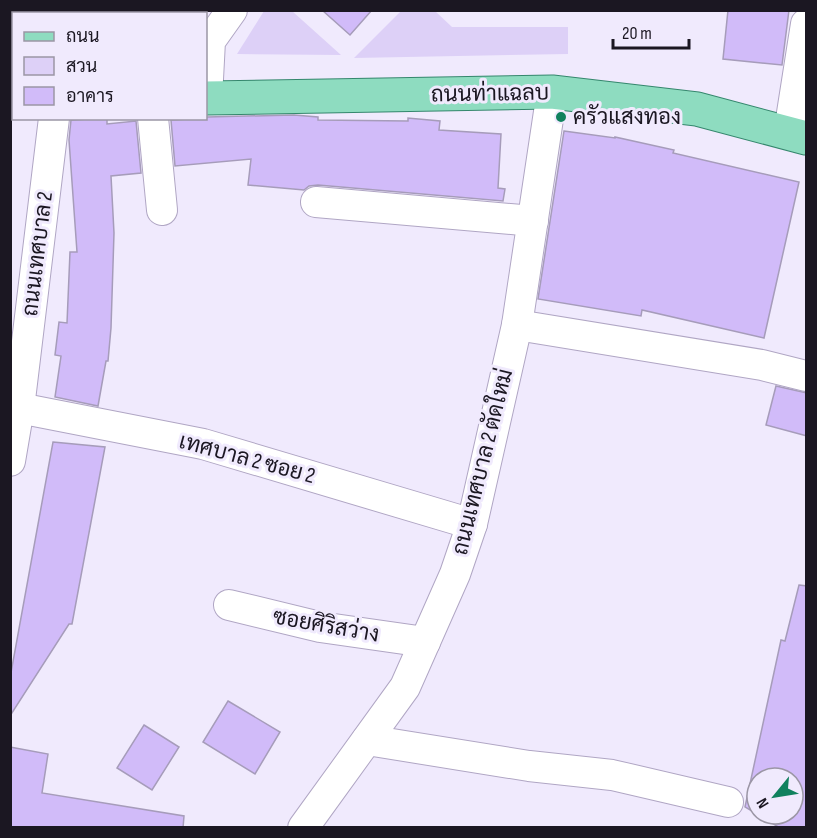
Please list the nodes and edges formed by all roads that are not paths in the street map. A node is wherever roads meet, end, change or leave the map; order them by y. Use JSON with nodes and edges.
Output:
{"nodes":[{"id":1,"x":232,"y":10,"type":"edge"},
{"id":2,"x":807,"y":24,"type":"edge"},
{"id":3,"x":207,"y":84,"type":"edge"},
{"id":4,"x":552,"y":92,"type":"junction"},
{"id":5,"x":207,"y":98,"type":"edge"},
{"id":6,"x":54,"y":120,"type":"edge"},
{"id":7,"x":153,"y":120,"type":"edge"},
{"id":8,"x":798,"y":135,"type":"edge"},
{"id":9,"x":316,"y":202,"type":"dead end"},
{"id":10,"x":162,"y":210,"type":"dead end"},
{"id":11,"x":533,"y":221,"type":"junction"},
{"id":12,"x":517,"y":325,"type":"junction"},
{"id":13,"x":807,"y":376,"type":"edge"},
{"id":14,"x":14,"y":434,"type":"edge"},
{"id":15,"x":472,"y":524,"type":"junction"},
{"id":16,"x":229,"y":605,"type":"dead end"},
{"id":17,"x":425,"y":642,"type":"junction"},
{"id":18,"x":367,"y":740,"type":"junction"},
{"id":19,"x":728,"y":802,"type":"dead end"},
{"id":20,"x":303,"y":828,"type":"edge"}],
"edges":[{"from":1,"to":3,"type":"street"},
{"from":2,"to":8,"type":"street"},
{"from":4,"to":5,"type":"main road","name":"ถนนท่าแฉลบ"},
{"from":4,"to":8,"type":"main road","name":"ถนนท่าแฉลบ"},
{"from":4,"to":11,"type":"street","name":"ถนนเทศบาล 2 ตัดใหม่"},
{"from":6,"to":14,"type":"street","name":"ถนนเทศบาล 2"},
{"from":7,"to":10,"type":"street"},
{"from":9,"to":11,"type":"street"},
{"from":11,"to":12,"type":"street","name":"ถนนเทศบาล 2 ตัดใหม่"},
{"from":12,"to":13,"type":"street"},
{"from":12,"to":15,"type":"street","name":"ถนนเทศบาล 2 ตัดใหม่"},
{"from":14,"to":15,"type":"street","name":"เทศบาล 2 ซอย 2"},
{"from":15,"to":17,"type":"street","name":"ถนนเทศบาล 2 ตัดใหม่"},
{"from":16,"to":17,"type":"street","name":"ซอยศิริสว่าง"},
{"from":17,"to":18,"type":"street","name":"ถนนเทศบาล 2 ตัดใหม่"},
{"from":18,"to":19,"type":"street"},
{"from":18,"to":20,"type":"street","name":"ถนนเทศบาล 2 ตัดใหม่"}]}
